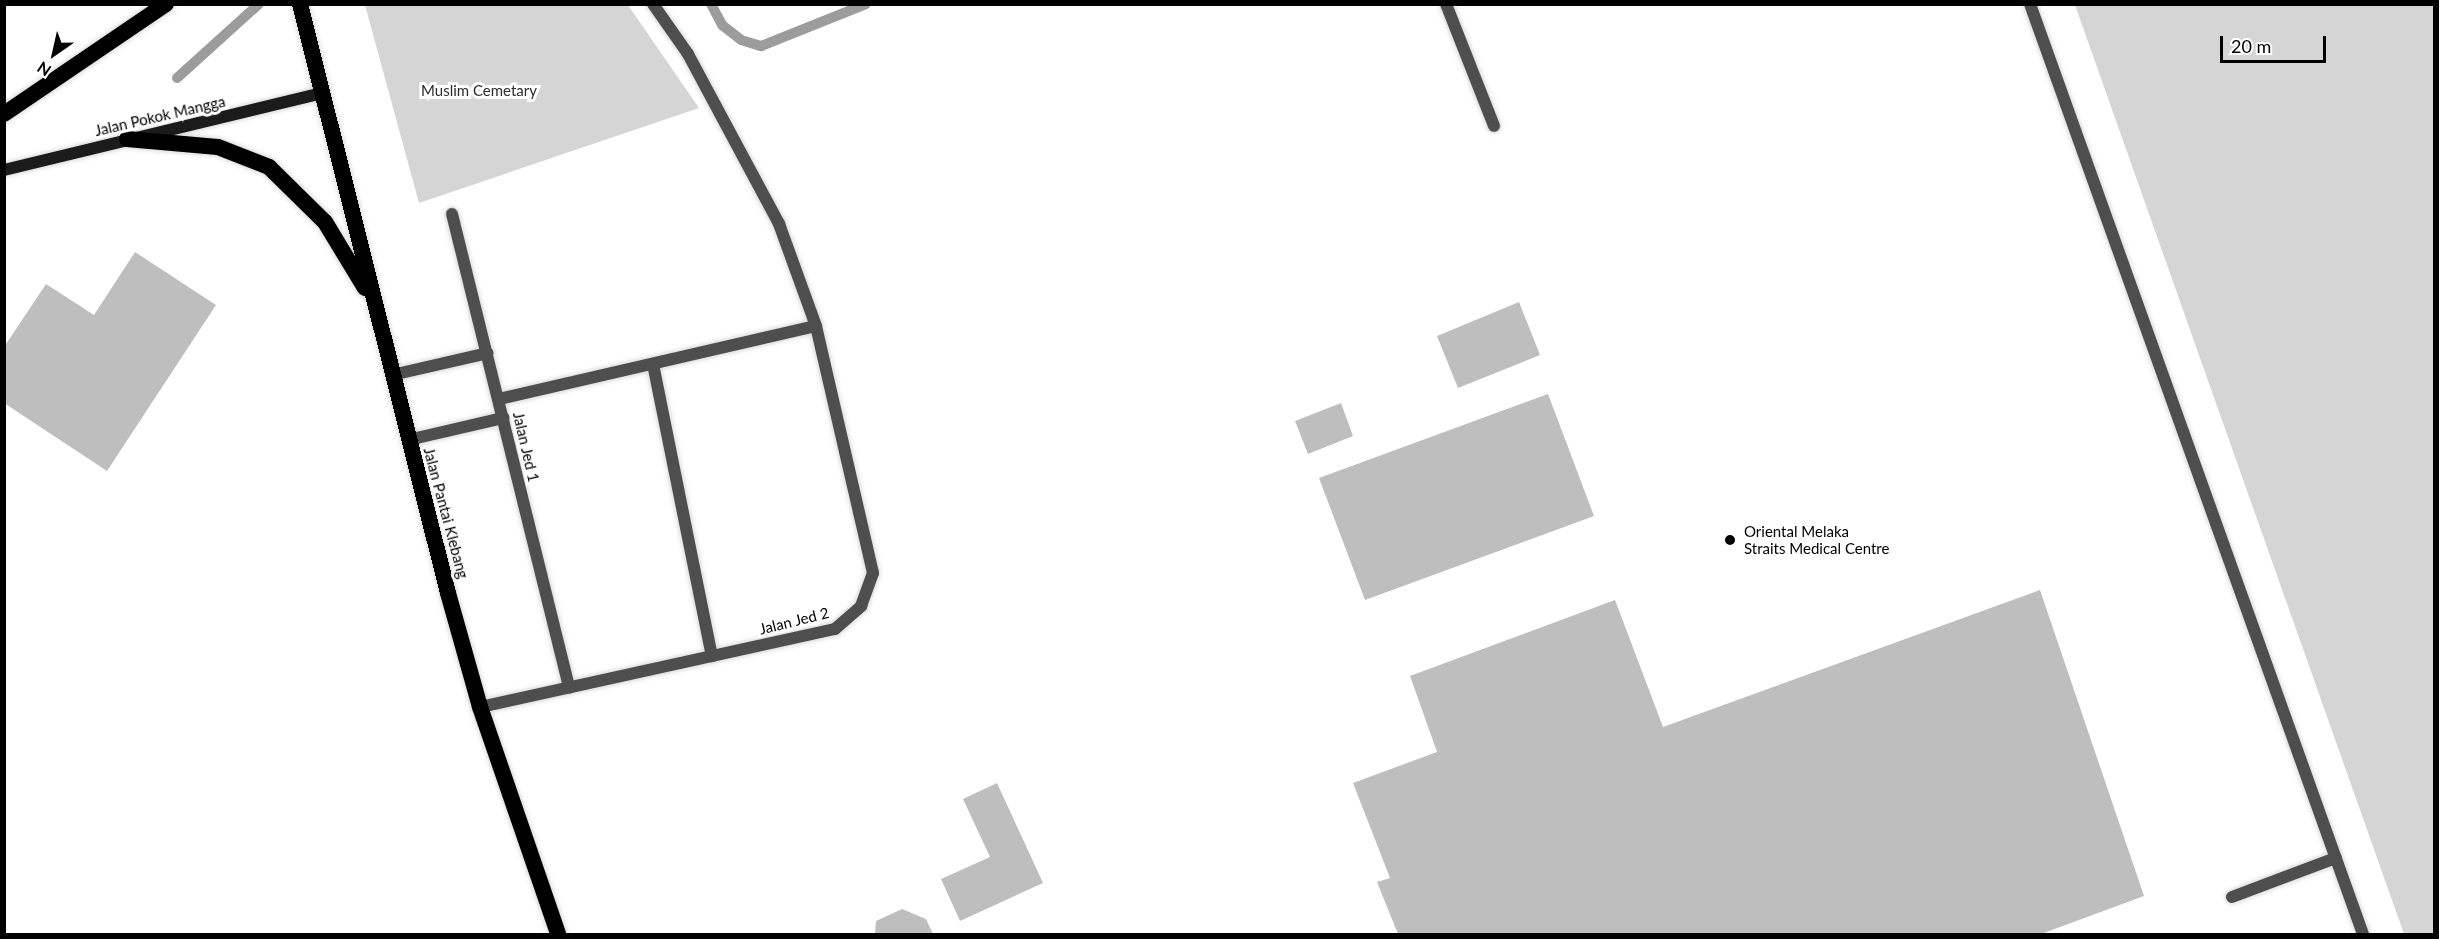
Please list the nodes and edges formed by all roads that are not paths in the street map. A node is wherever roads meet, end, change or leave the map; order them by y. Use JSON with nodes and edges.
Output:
{"nodes":[{"id":1,"x":166,"y":4,"type":"edge"},
{"id":2,"x":300,"y":4,"type":"edge"},
{"id":3,"x":652,"y":4,"type":"edge"},
{"id":4,"x":1446,"y":4,"type":"edge"},
{"id":5,"x":2030,"y":4,"type":"edge"},
{"id":6,"x":323,"y":93,"type":"junction"},
{"id":7,"x":4,"y":114,"type":"edge"},
{"id":8,"x":1494,"y":126,"type":"dead end"},
{"id":9,"x":127,"y":139,"type":"junction"},
{"id":10,"x":4,"y":170,"type":"edge"},
{"id":11,"x":452,"y":214,"type":"dead end"},
{"id":12,"x":379,"y":316,"type":"junction"},
{"id":13,"x":816,"y":326,"type":"junction"},
{"id":14,"x":488,"y":353,"type":"junction"},
{"id":15,"x":653,"y":364,"type":"junction"},
{"id":16,"x":392,"y":375,"type":"junction"},
{"id":17,"x":499,"y":399,"type":"junction"},
{"id":18,"x":503,"y":418,"type":"junction"},
{"id":19,"x":408,"y":440,"type":"junction"},
{"id":20,"x":711,"y":656,"type":"junction"},
{"id":21,"x":568,"y":688,"type":"junction"},
{"id":22,"x":480,"y":706,"type":"junction"},
{"id":23,"x":2336,"y":858,"type":"junction"},
{"id":24,"x":2232,"y":897,"type":"dead end"},
{"id":25,"x":558,"y":934,"type":"edge"},
{"id":26,"x":2363,"y":934,"type":"edge"}],
"edges":[{"from":1,"to":7,"type":"highway"},
{"from":2,"to":6,"type":"highway","name":"Jalan Pantai Klebang"},
{"from":3,"to":13,"type":"street","name":"Jalan Jed 2"},
{"from":4,"to":8,"type":"street"},
{"from":5,"to":23,"type":"street"},
{"from":6,"to":9,"type":"main road","name":"Jalan Pokok Mangga"},
{"from":6,"to":12,"type":"highway","name":"Jalan Pantai Klebang"},
{"from":9,"to":10,"type":"main road","name":"Jalan Pokok Mangga"},
{"from":9,"to":12,"type":"highway"},
{"from":11,"to":14,"type":"street","name":"Jalan Jed 1"},
{"from":12,"to":16,"type":"highway","name":"Jalan Pantai Klebang"},
{"from":13,"to":15,"type":"street"},
{"from":13,"to":20,"type":"street","name":"Jalan Jed 2"},
{"from":14,"to":16,"type":"street"},
{"from":14,"to":17,"type":"street","name":"Jalan Jed 1"},
{"from":15,"to":17,"type":"street"},
{"from":15,"to":20,"type":"street"},
{"from":16,"to":19,"type":"highway","name":"Jalan Pantai Klebang"},
{"from":17,"to":18,"type":"street","name":"Jalan Jed 1"},
{"from":18,"to":19,"type":"street"},
{"from":18,"to":21,"type":"street","name":"Jalan Jed 1"},
{"from":19,"to":22,"type":"highway","name":"Jalan Pantai Klebang"},
{"from":20,"to":21,"type":"street","name":"Jalan Jed 2"},
{"from":21,"to":22,"type":"street","name":"Jalan Jed 2"},
{"from":22,"to":25,"type":"highway","name":"Jalan Pantai Klebang"},
{"from":23,"to":24,"type":"street"},
{"from":23,"to":26,"type":"street"}]}
